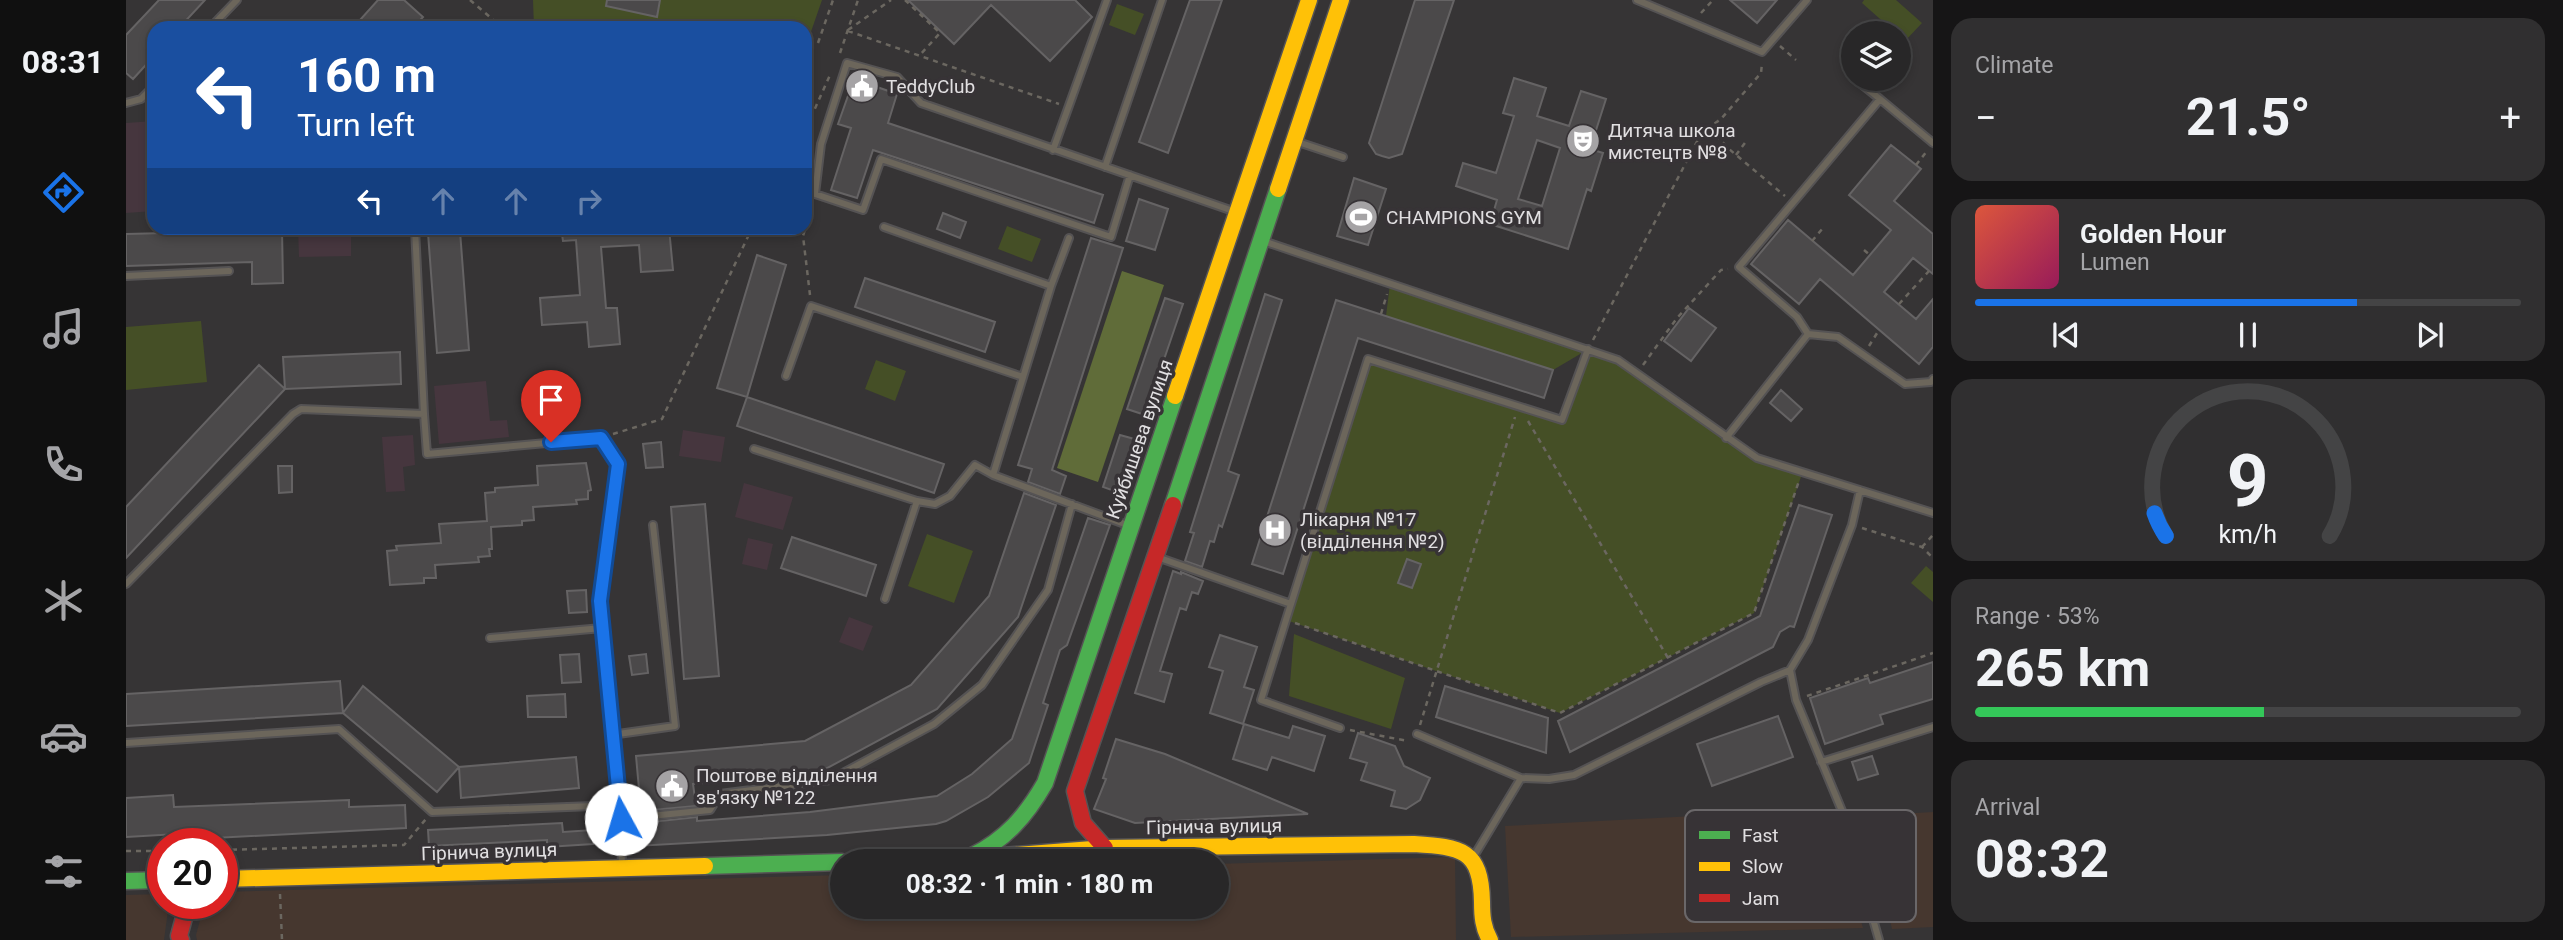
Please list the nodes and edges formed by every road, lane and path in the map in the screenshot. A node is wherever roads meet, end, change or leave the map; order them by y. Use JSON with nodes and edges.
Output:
{"nodes":[{"id":1,"x":237,"y":0,"type":"edge"},
{"id":2,"x":470,"y":0,"type":"edge"},
{"id":3,"x":833,"y":0,"type":"edge"},
{"id":4,"x":891,"y":0,"type":"edge"},
{"id":5,"x":905,"y":0,"type":"edge"},
{"id":6,"x":1107,"y":0,"type":"edge"},
{"id":7,"x":1162,"y":0,"type":"edge"},
{"id":8,"x":1309,"y":0,"type":"edge"},
{"id":9,"x":1341,"y":0,"type":"edge"},
{"id":10,"x":1637,"y":0,"type":"edge"},
{"id":11,"x":1713,"y":0,"type":"edge"},
{"id":12,"x":1807,"y":0,"type":"edge"},
{"id":13,"x":217,"y":21,"type":"edge"},
{"id":14,"x":495,"y":21,"type":"edge"},
{"id":15,"x":1693,"y":23,"type":"junction"},
{"id":16,"x":818,"y":43,"type":"dead end"},
{"id":17,"x":1782,"y":48,"type":"dead end"},
{"id":18,"x":1762,"y":52,"type":"junction"},
{"id":19,"x":919,"y":56,"type":"junction"},
{"id":20,"x":1796,"y":60,"type":"dead end"},
{"id":21,"x":1870,"y":91,"type":"edge"},
{"id":22,"x":147,"y":93,"type":"edge"},
{"id":23,"x":1880,"y":99,"type":"junction"},
{"id":24,"x":126,"y":103,"type":"edge"},
{"id":25,"x":1068,"y":108,"type":"junction"},
{"id":26,"x":1708,"y":128,"type":"junction"},
{"id":27,"x":1748,"y":140,"type":"dead end"},
{"id":28,"x":1295,"y":141,"type":"junction"},
{"id":29,"x":1933,"y":143,"type":"edge"},
{"id":30,"x":1053,"y":150,"type":"junction"},
{"id":31,"x":1736,"y":155,"type":"junction"},
{"id":32,"x":1343,"y":157,"type":"dead end"},
{"id":33,"x":1916,"y":165,"type":"dead end"},
{"id":34,"x":1105,"y":167,"type":"junction"},
{"id":35,"x":1130,"y":176,"type":"junction"},
{"id":36,"x":1793,"y":203,"type":"junction"},
{"id":37,"x":1238,"y":212,"type":"junction"},
{"id":38,"x":884,"y":227,"type":"dead end"},
{"id":39,"x":1823,"y":228,"type":"dead end"},
{"id":40,"x":415,"y":235,"type":"edge"},
{"id":41,"x":749,"y":235,"type":"edge"},
{"id":42,"x":803,"y":235,"type":"edge"},
{"id":43,"x":1069,"y":238,"type":"dead end"},
{"id":44,"x":1261,"y":241,"type":"junction"},
{"id":45,"x":1812,"y":241,"type":"dead end"},
{"id":46,"x":1864,"y":250,"type":"dead end"},
{"id":47,"x":1870,"y":255,"type":"dead end"},
{"id":48,"x":1739,"y":267,"type":"junction"},
{"id":49,"x":229,"y":271,"type":"dead end"},
{"id":50,"x":1929,"y":271,"type":"dead end"},
{"id":51,"x":126,"y":276,"type":"edge"},
{"id":52,"x":1390,"y":284,"type":"junction"},
{"id":53,"x":1051,"y":286,"type":"junction"},
{"id":54,"x":1899,"y":304,"type":"dead end"},
{"id":55,"x":811,"y":306,"type":"junction"},
{"id":56,"x":1381,"y":314,"type":"dead end"},
{"id":57,"x":1879,"y":330,"type":"dead end"},
{"id":58,"x":1808,"y":334,"type":"junction"},
{"id":59,"x":1588,"y":349,"type":"junction"},
{"id":60,"x":1864,"y":355,"type":"junction"},
{"id":61,"x":1637,"y":373,"type":"junction"},
{"id":62,"x":786,"y":376,"type":"dead end"},
{"id":63,"x":1023,"y":377,"type":"junction"},
{"id":64,"x":1933,"y":379,"type":"edge"},
{"id":65,"x":1519,"y":406,"type":"junction"},
{"id":66,"x":424,"y":414,"type":"junction"},
{"id":67,"x":601,"y":438,"type":"junction"},
{"id":68,"x":1726,"y":438,"type":"junction"},
{"id":69,"x":754,"y":449,"type":"dead end"},
{"id":70,"x":1803,"y":471,"type":"junction"},
{"id":71,"x":993,"y":475,"type":"junction"},
{"id":72,"x":1860,"y":490,"type":"junction"},
{"id":73,"x":916,"y":501,"type":"junction"},
{"id":74,"x":1072,"y":504,"type":"junction"},
{"id":75,"x":1933,"y":513,"type":"edge"},
{"id":76,"x":653,"y":525,"type":"dead end"},
{"id":77,"x":1852,"y":525,"type":"junction"},
{"id":78,"x":1131,"y":526,"type":"junction"},
{"id":79,"x":1933,"y":535,"type":"edge"},
{"id":80,"x":1922,"y":547,"type":"junction"},
{"id":81,"x":1155,"y":556,"type":"junction"},
{"id":82,"x":1933,"y":558,"type":"edge"},
{"id":83,"x":126,"y":584,"type":"edge"},
{"id":84,"x":885,"y":599,"type":"dead end"},
{"id":85,"x":1291,"y":604,"type":"junction"},
{"id":86,"x":1286,"y":620,"type":"junction"},
{"id":87,"x":602,"y":628,"type":"junction"},
{"id":88,"x":490,"y":638,"type":"dead end"},
{"id":89,"x":1933,"y":653,"type":"edge"},
{"id":90,"x":1668,"y":658,"type":"junction"},
{"id":91,"x":1790,"y":670,"type":"junction"},
{"id":92,"x":1436,"y":673,"type":"junction"},
{"id":93,"x":1796,"y":700,"type":"junction"},
{"id":94,"x":1933,"y":727,"type":"edge"},
{"id":95,"x":1340,"y":728,"type":"joint"},
{"id":96,"x":1417,"y":734,"type":"junction"},
{"id":97,"x":611,"y":735,"type":"junction"},
{"id":98,"x":126,"y":743,"type":"edge"},
{"id":99,"x":1821,"y":762,"type":"junction"},
{"id":100,"x":1521,"y":778,"type":"junction"},
{"id":101,"x":1045,"y":783,"type":"junction"},
{"id":102,"x":1075,"y":791,"type":"junction"},
{"id":103,"x":620,"y":805,"type":"junction"},
{"id":104,"x":1842,"y":810,"type":"edge"},
{"id":105,"x":432,"y":811,"type":"junction"},
{"id":106,"x":621,"y":819,"type":"junction"},
{"id":107,"x":1105,"y":848,"type":"junction"},
{"id":108,"x":986,"y":849,"type":"edge"},
{"id":109,"x":1092,"y":849,"type":"edge"},
{"id":110,"x":238,"y":850,"type":"edge"},
{"id":111,"x":126,"y":851,"type":"edge"},
{"id":112,"x":147,"y":851,"type":"edge"},
{"id":113,"x":1473,"y":858,"type":"junction"},
{"id":114,"x":830,"y":862,"type":"edge"},
{"id":115,"x":622,"y":868,"type":"junction"},
{"id":116,"x":238,"y":879,"type":"edge"},
{"id":117,"x":147,"y":880,"type":"edge"},
{"id":118,"x":126,"y":881,"type":"edge"},
{"id":119,"x":184,"y":919,"type":"edge"},
{"id":120,"x":1482,"y":920,"type":"junction"},
{"id":121,"x":1874,"y":922,"type":"edge"},
{"id":122,"x":181,"y":940,"type":"edge"},
{"id":123,"x":1473,"y":940,"type":"edge"},
{"id":124,"x":1489,"y":940,"type":"edge"},
{"id":125,"x":1879,"y":940,"type":"edge"}],
"edges":[{"from":1,"to":13,"type":"lane"},
{"from":2,"to":14,"type":"path"},
{"from":3,"to":16,"type":"path"},
{"from":4,"to":19,"type":"path"},
{"from":5,"to":19,"type":"path"},
{"from":6,"to":25,"type":"lane"},
{"from":7,"to":34,"type":"lane"},
{"from":8,"to":37,"type":"main road","name":"Куйбишева вулиця"},
{"from":9,"to":28,"type":"main road"},
{"from":10,"to":15,"type":"lane"},
{"from":11,"to":15,"type":"path"},
{"from":12,"to":18,"type":"lane"},
{"from":15,"to":18,"type":"lane"},
{"from":17,"to":20,"type":"path"},
{"from":18,"to":26,"type":"path"},
{"from":19,"to":25,"type":"path"},
{"from":21,"to":23,"type":"lane"},
{"from":22,"to":24,"type":"lane"},
{"from":23,"to":29,"type":"lane"},
{"from":23,"to":36,"type":"lane"},
{"from":25,"to":30,"type":"lane"},
{"from":26,"to":31,"type":"path"},
{"from":26,"to":59,"type":"path"},
{"from":27,"to":31,"type":"path"},
{"from":28,"to":32,"type":"lane"},
{"from":28,"to":44,"type":"main road"},
{"from":29,"to":33,"type":"path"},
{"from":30,"to":34,"type":"lane"},
{"from":30,"to":35,"type":"lane"},
{"from":31,"to":36,"type":"path"},
{"from":34,"to":35,"type":"lane"},
{"from":35,"to":37,"type":"lane"},
{"from":36,"to":48,"type":"lane"},
{"from":37,"to":78,"type":"main road","name":"Куйбишева вулиця"},
{"from":38,"to":53,"type":"lane"},
{"from":39,"to":45,"type":"path"},
{"from":40,"to":66,"type":"lane"},
{"from":41,"to":67,"type":"path"},
{"from":42,"to":55,"type":"path"},
{"from":43,"to":53,"type":"lane"},
{"from":44,"to":52,"type":"lane"},
{"from":44,"to":81,"type":"main road"},
{"from":46,"to":47,"type":"path"},
{"from":48,"to":58,"type":"lane"},
{"from":48,"to":61,"type":"path"},
{"from":49,"to":51,"type":"lane"},
{"from":50,"to":54,"type":"path"},
{"from":52,"to":56,"type":"path"},
{"from":52,"to":59,"type":"lane"},
{"from":53,"to":63,"type":"lane"},
{"from":55,"to":62,"type":"lane"},
{"from":55,"to":63,"type":"lane"},
{"from":57,"to":60,"type":"path"},
{"from":58,"to":60,"type":"lane"},
{"from":58,"to":68,"type":"lane"},
{"from":59,"to":61,"type":"lane"},
{"from":59,"to":65,"type":"lane"},
{"from":60,"to":64,"type":"lane"},
{"from":61,"to":68,"type":"lane"},
{"from":63,"to":71,"type":"lane"},
{"from":65,"to":85,"type":"lane"},
{"from":65,"to":90,"type":"path"},
{"from":65,"to":92,"type":"path"},
{"from":66,"to":67,"type":"lane"},
{"from":66,"to":83,"type":"lane"},
{"from":67,"to":87,"type":"lane"},
{"from":68,"to":70,"type":"lane"},
{"from":69,"to":73,"type":"lane"},
{"from":70,"to":72,"type":"lane"},
{"from":70,"to":90,"type":"path"},
{"from":71,"to":73,"type":"lane"},
{"from":71,"to":74,"type":"lane"},
{"from":72,"to":75,"type":"lane"},
{"from":72,"to":77,"type":"lane"},
{"from":73,"to":84,"type":"lane"},
{"from":74,"to":78,"type":"lane"},
{"from":74,"to":106,"type":"lane"},
{"from":76,"to":97,"type":"lane"},
{"from":77,"to":80,"type":"path"},
{"from":77,"to":91,"type":"lane"},
{"from":78,"to":101,"type":"main road","name":"Куйбишева вулиця"},
{"from":79,"to":80,"type":"path"},
{"from":80,"to":82,"type":"path"},
{"from":81,"to":85,"type":"lane"},
{"from":81,"to":102,"type":"main road"},
{"from":85,"to":86,"type":"lane"},
{"from":86,"to":92,"type":"path"},
{"from":86,"to":95,"type":"lane"},
{"from":87,"to":88,"type":"lane"},
{"from":87,"to":97,"type":"lane"},
{"from":89,"to":93,"type":"path"},
{"from":90,"to":92,"type":"path"},
{"from":91,"to":93,"type":"lane"},
{"from":91,"to":100,"type":"lane"},
{"from":92,"to":96,"type":"path"},
{"from":93,"to":99,"type":"lane"},
{"from":94,"to":99,"type":"lane"},
{"from":95,"to":96,"type":"path"},
{"from":96,"to":100,"type":"lane"},
{"from":97,"to":103,"type":"lane"},
{"from":98,"to":105,"type":"lane"},
{"from":99,"to":104,"type":"lane"},
{"from":100,"to":113,"type":"lane"},
{"from":101,"to":102,"type":"main road"},
{"from":101,"to":108,"type":"main road","name":"Куйбишева вулиця"},
{"from":102,"to":107,"type":"main road"},
{"from":103,"to":105,"type":"lane"},
{"from":103,"to":106,"type":"lane"},
{"from":105,"to":110,"type":"path"},
{"from":106,"to":115,"type":"lane"},
{"from":107,"to":109,"type":"main road","name":"Гірнича вулиця"},
{"from":107,"to":113,"type":"main road","name":"Гірнича вулиця"},
{"from":111,"to":112,"type":"path"},
{"from":113,"to":120,"type":"main road"},
{"from":114,"to":115,"type":"main road","name":"Гірнича вулиця"},
{"from":115,"to":116,"type":"main road","name":"Гірнича вулиця"},
{"from":117,"to":118,"type":"main road"},
{"from":119,"to":122,"type":"main road"},
{"from":120,"to":123,"type":"main road"},
{"from":120,"to":124,"type":"main road"},
{"from":121,"to":125,"type":"lane"}]}
